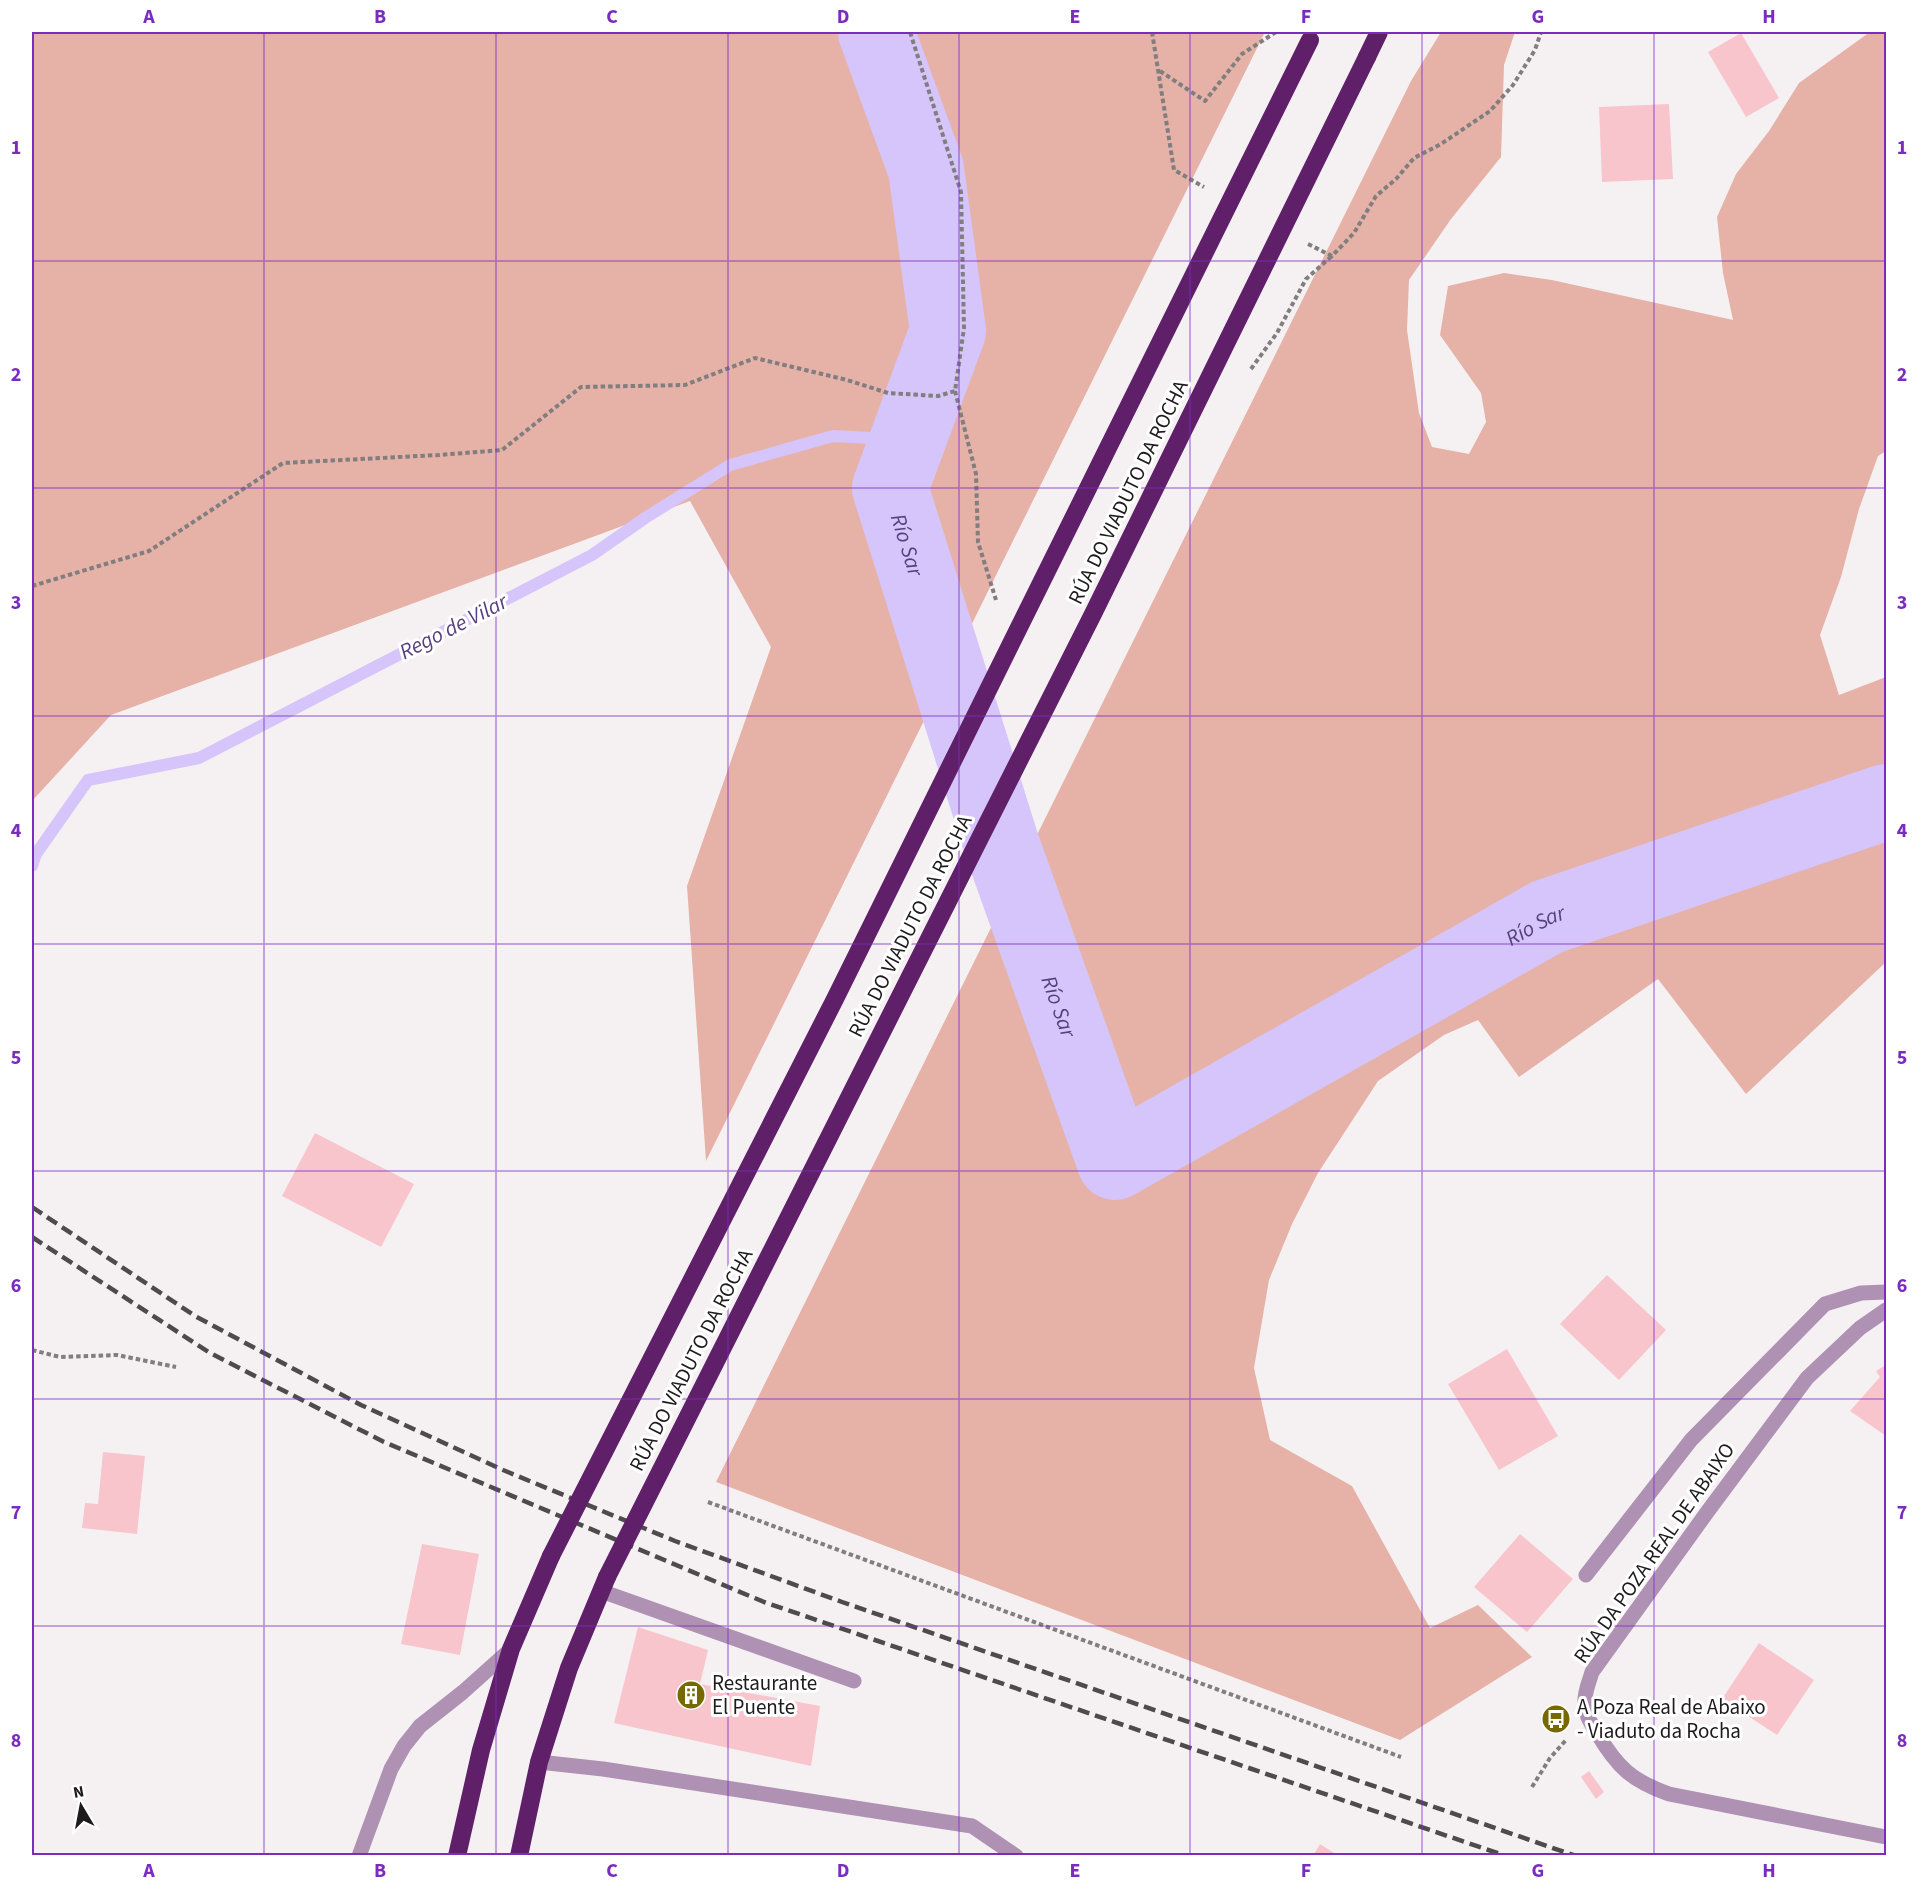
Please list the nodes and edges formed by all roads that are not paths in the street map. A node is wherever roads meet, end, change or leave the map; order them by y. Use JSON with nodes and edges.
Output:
{"nodes":[{"id":1,"x":1379,"y":32,"type":"edge"},
{"id":2,"x":1312,"y":36,"type":"edge"},
{"id":3,"x":1887,"y":1292,"type":"edge"},
{"id":4,"x":1887,"y":1310,"type":"edge"},
{"id":5,"x":1586,"y":1575,"type":"dead end"},
{"id":6,"x":604,"y":1584,"type":"junction"},
{"id":7,"x":511,"y":1648,"type":"junction"},
{"id":8,"x":854,"y":1681,"type":"dead end"},
{"id":9,"x":538,"y":1762,"type":"junction"},
{"id":10,"x":1887,"y":1837,"type":"edge"},
{"id":11,"x":359,"y":1856,"type":"edge"},
{"id":12,"x":457,"y":1856,"type":"edge"},
{"id":13,"x":519,"y":1856,"type":"edge"},
{"id":14,"x":1016,"y":1856,"type":"edge"}],
"edges":[{"from":1,"to":6,"type":"highway","name":"RÚA DO VIADUTO DA ROCHA","bridge":true},
{"from":2,"to":7,"type":"highway","name":"RÚA DO VIADUTO DA ROCHA","bridge":true},
{"from":3,"to":5,"type":"street"},
{"from":4,"to":10,"type":"street","name":"RÚA DA POZA REAL DE ABAIXO"},
{"from":6,"to":8,"type":"street"},
{"from":6,"to":9,"type":"highway","name":"RÚA DO VIADUTO DA ROCHA"},
{"from":7,"to":11,"type":"street"},
{"from":7,"to":12,"type":"highway","name":"RÚA DO VIADUTO DA ROCHA"},
{"from":9,"to":13,"type":"highway","name":"RÚA DO VIADUTO DA ROCHA"},
{"from":9,"to":14,"type":"street"}]}
